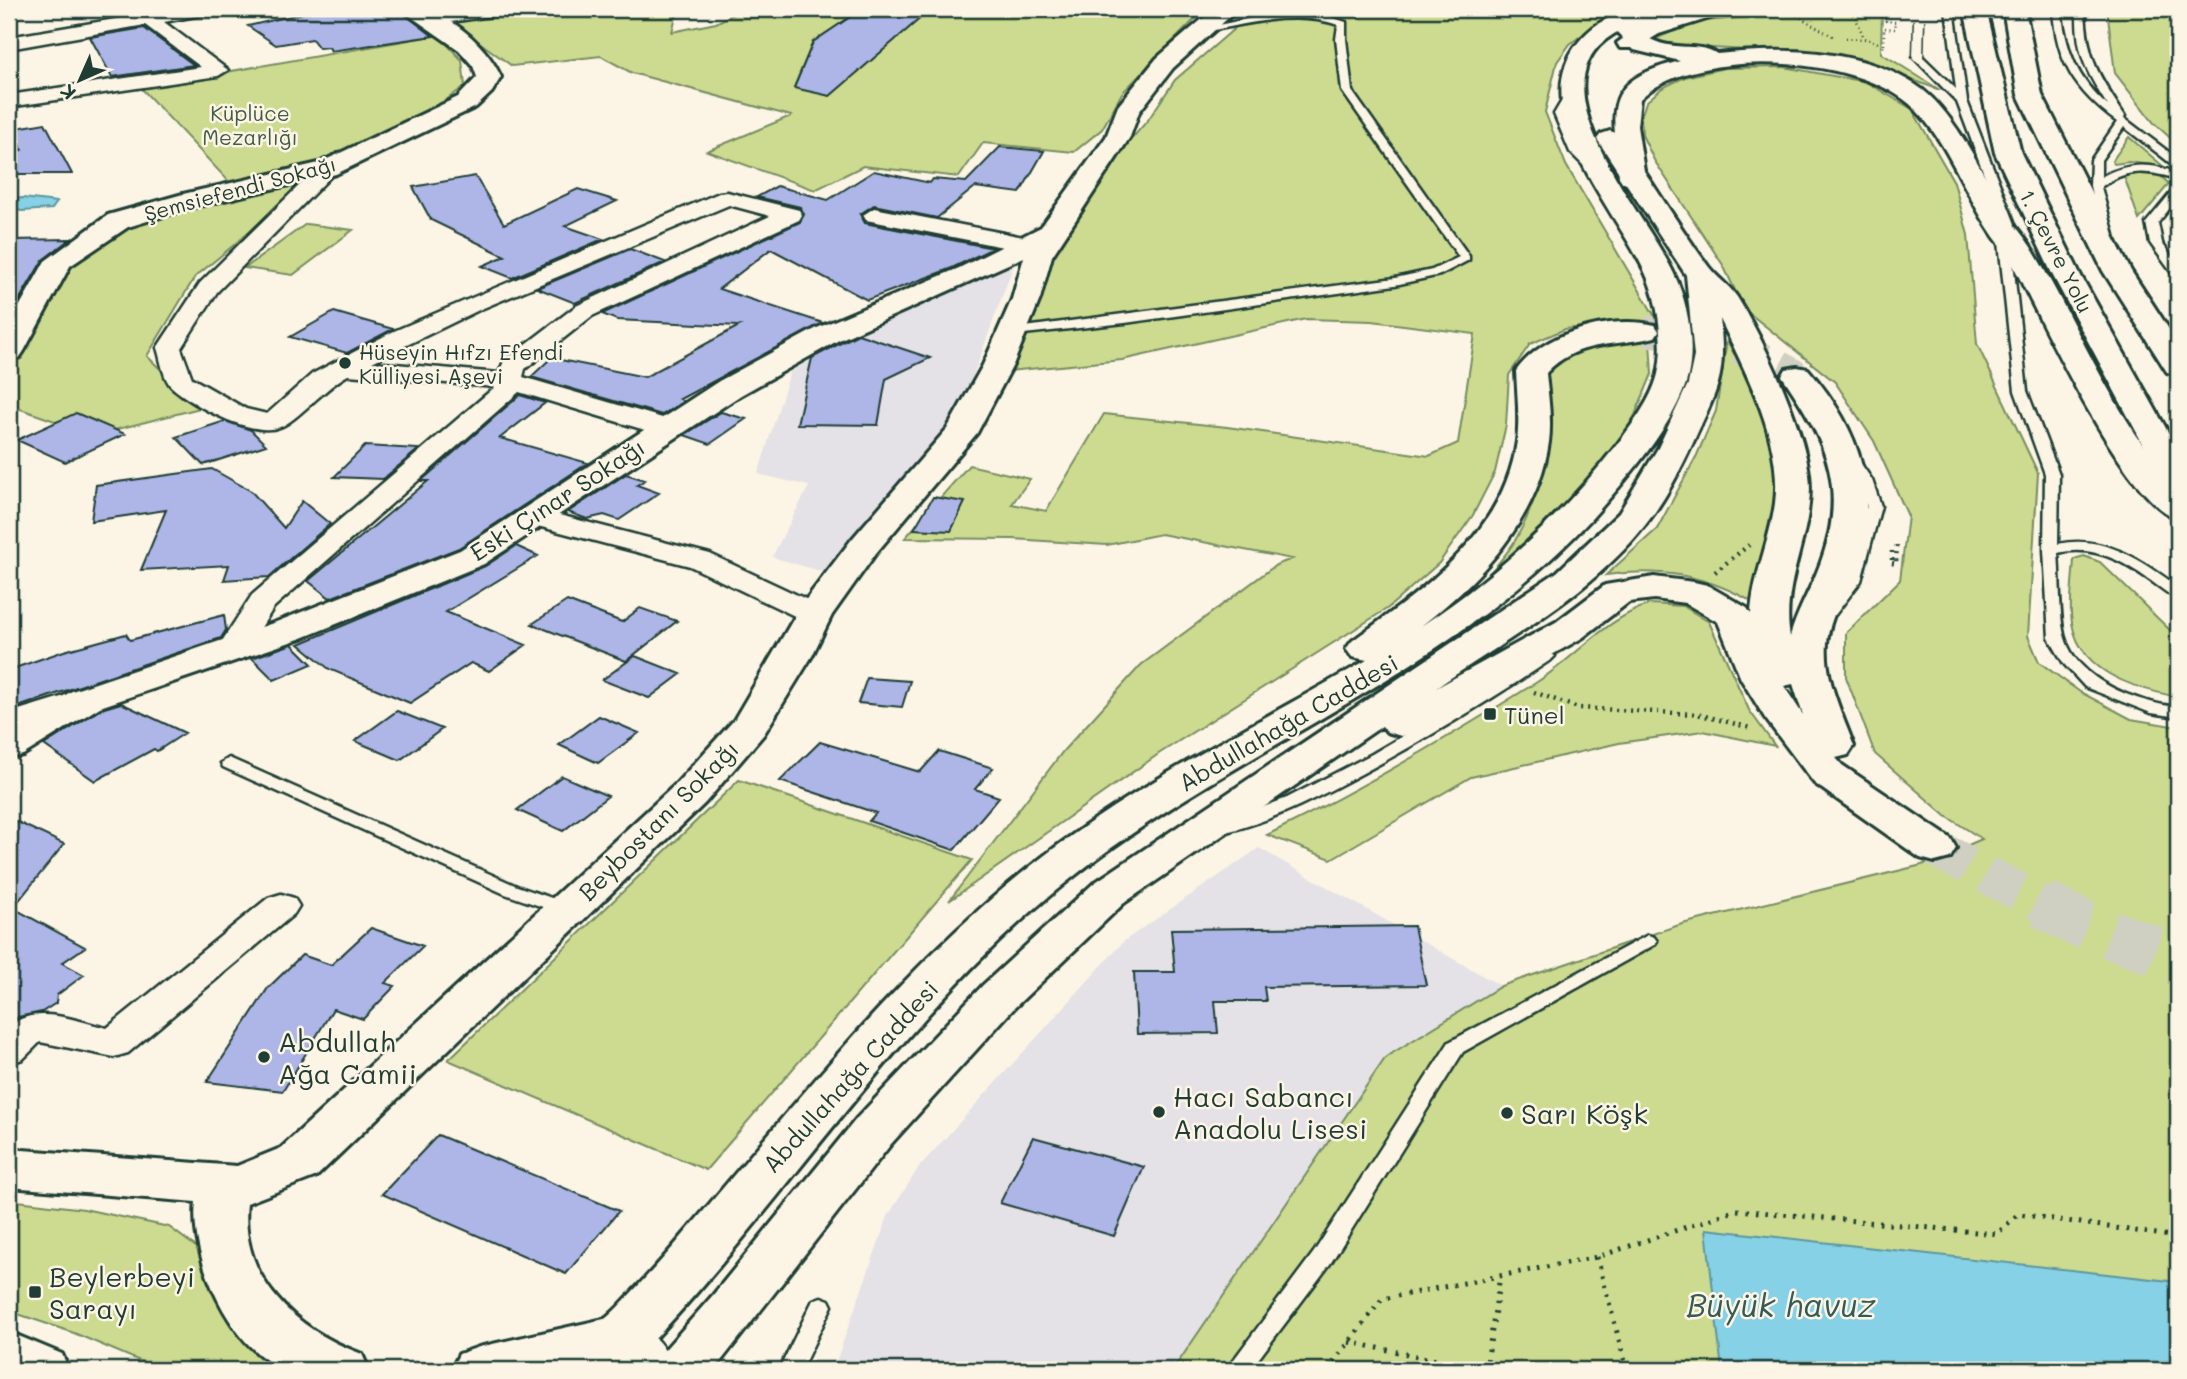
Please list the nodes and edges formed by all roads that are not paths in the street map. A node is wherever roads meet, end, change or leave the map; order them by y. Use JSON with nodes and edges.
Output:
{"nodes":[{"id":1,"x":206,"y":9,"type":"edge"},
{"id":2,"x":505,"y":9,"type":"edge"},
{"id":3,"x":1227,"y":9,"type":"edge"},
{"id":4,"x":1651,"y":9,"type":"edge"},
{"id":5,"x":1679,"y":9,"type":"edge"},
{"id":6,"x":1715,"y":9,"type":"edge"},
{"id":7,"x":1735,"y":9,"type":"edge"},
{"id":8,"x":1756,"y":9,"type":"edge"},
{"id":9,"x":1920,"y":9,"type":"edge"},
{"id":10,"x":2014,"y":9,"type":"edge"},
{"id":11,"x":2057,"y":9,"type":"edge"},
{"id":12,"x":2081,"y":9,"type":"edge"},
{"id":13,"x":1963,"y":11,"type":"edge"},
{"id":14,"x":142,"y":14,"type":"edge"},
{"id":15,"x":420,"y":15,"type":"edge"},
{"id":16,"x":1204,"y":29,"type":"junction"},
{"id":17,"x":1632,"y":40,"type":"junction"},
{"id":18,"x":9,"y":43,"type":"edge"},
{"id":19,"x":1758,"y":58,"type":"junction"},
{"id":20,"x":1608,"y":60,"type":"dead end"},
{"id":21,"x":9,"y":101,"type":"edge"},
{"id":22,"x":1962,"y":102,"type":"junction"},
{"id":23,"x":1597,"y":104,"type":"dead end"},
{"id":24,"x":2123,"y":121,"type":"junction"},
{"id":25,"x":2178,"y":164,"type":"edge"},
{"id":26,"x":1616,"y":167,"type":"junction"},
{"id":27,"x":327,"y":169,"type":"junction"},
{"id":28,"x":2178,"y":176,"type":"edge"},
{"id":29,"x":2095,"y":186,"type":"junction"},
{"id":30,"x":2178,"y":191,"type":"edge"},
{"id":31,"x":874,"y":215,"type":"dead end"},
{"id":32,"x":1040,"y":239,"type":"junction"},
{"id":33,"x":2012,"y":242,"type":"junction"},
{"id":34,"x":2173,"y":260,"type":"edge"},
{"id":35,"x":2118,"y":271,"type":"junction"},
{"id":36,"x":2178,"y":274,"type":"edge"},
{"id":37,"x":1700,"y":275,"type":"junction"},
{"id":38,"x":1644,"y":331,"type":"tunnel mouth"},
{"id":39,"x":1010,"y":333,"type":"junction"},
{"id":40,"x":9,"y":351,"type":"edge"},
{"id":41,"x":2178,"y":366,"type":"edge"},
{"id":42,"x":344,"y":367,"type":"junction"},
{"id":43,"x":1797,"y":376,"type":"tunnel mouth"},
{"id":44,"x":509,"y":381,"type":"junction"},
{"id":45,"x":667,"y":428,"type":"junction"},
{"id":46,"x":2178,"y":479,"type":"edge"},
{"id":47,"x":2178,"y":508,"type":"edge"},
{"id":48,"x":536,"y":517,"type":"junction"},
{"id":49,"x":2052,"y":550,"type":"junction"},
{"id":50,"x":2178,"y":594,"type":"edge"},
{"id":51,"x":814,"y":614,"type":"junction"},
{"id":52,"x":1569,"y":630,"type":"junction"},
{"id":53,"x":232,"y":649,"type":"junction"},
{"id":54,"x":86,"y":699,"type":"junction"},
{"id":55,"x":2178,"y":712,"type":"edge"},
{"id":56,"x":9,"y":723,"type":"edge"},
{"id":57,"x":1253,"y":741,"type":"junction"},
{"id":58,"x":1818,"y":743,"type":"junction"},
{"id":59,"x":9,"y":746,"type":"edge"},
{"id":60,"x":229,"y":763,"type":"dead end"},
{"id":61,"x":1214,"y":828,"type":"junction"},
{"id":62,"x":1935,"y":848,"type":"tunnel mouth"},
{"id":63,"x":281,"y":906,"type":"dead end"},
{"id":64,"x":568,"y":910,"type":"junction"},
{"id":65,"x":1648,"y":941,"type":"dead end"},
{"id":66,"x":9,"y":1049,"type":"edge"},
{"id":67,"x":9,"y":1168,"type":"edge"},
{"id":68,"x":223,"y":1185,"type":"junction"},
{"id":69,"x":821,"y":1306,"type":"dead end"},
{"id":70,"x":9,"y":1355,"type":"edge"},
{"id":71,"x":621,"y":1359,"type":"edge"},
{"id":72,"x":42,"y":1370,"type":"edge"},
{"id":73,"x":342,"y":1370,"type":"edge"},
{"id":74,"x":479,"y":1370,"type":"edge"},
{"id":75,"x":681,"y":1370,"type":"edge"},
{"id":76,"x":790,"y":1370,"type":"edge"},
{"id":77,"x":1237,"y":1370,"type":"edge"}],
"edges":[{"from":1,"to":14,"type":"street"},
{"from":2,"to":15,"type":"street"},
{"from":3,"to":16,"type":"main road","name":"Beybostanı Sokağı"},
{"from":4,"to":26,"type":"main road","name":"Abdullahağa Caddesi"},
{"from":5,"to":17,"type":"main road"},
{"from":6,"to":17,"type":"main road"},
{"from":7,"to":8,"type":"lane"},
{"from":9,"to":22,"type":"lane","bridge":true},
{"from":10,"to":35,"type":"main road","name":"1. Çevre Yolu"},
{"from":11,"to":24,"type":"lane"},
{"from":12,"to":24,"type":"lane"},
{"from":13,"to":22,"type":"lane"},
{"from":13,"to":46,"type":"main road","name":"1. Çevre Yolu"},
{"from":14,"to":18,"type":"street"},
{"from":14,"to":21,"type":"street"},
{"from":15,"to":27,"type":"main road","name":"Şemsiefendi Sokağı"},
{"from":16,"to":32,"type":"main road","name":"Beybostanı Sokağı"},
{"from":16,"to":39,"type":"lane"},
{"from":17,"to":19,"type":"main road"},
{"from":17,"to":20,"type":"main road"},
{"from":19,"to":26,"type":"main road"},
{"from":19,"to":33,"type":"main road"},
{"from":22,"to":33,"type":"lane"},
{"from":23,"to":26,"type":"main road","name":"Abdullahağa Caddesi"},
{"from":24,"to":25,"type":"lane"},
{"from":24,"to":29,"type":"lane"},
{"from":26,"to":37,"type":"main road","name":"Abdullahağa Caddesi"},
{"from":26,"to":57,"type":"main road","name":"Abdullahağa Caddesi"},
{"from":27,"to":40,"type":"main road","name":"Şemsiefendi Sokağı"},
{"from":27,"to":42,"type":"street"},
{"from":28,"to":29,"type":"lane"},
{"from":29,"to":35,"type":"lane"},
{"from":30,"to":34,"type":"lane"},
{"from":31,"to":32,"type":"street"},
{"from":32,"to":39,"type":"main road","name":"Beybostanı Sokağı"},
{"from":32,"to":45,"type":"main road","name":"Eski Çınar Sokağı"},
{"from":33,"to":47,"type":"main road"},
{"from":33,"to":49,"type":"lane"},
{"from":34,"to":36,"type":"lane"},
{"from":35,"to":41,"type":"main road","name":"1. Çevre Yolu"},
{"from":37,"to":58,"type":"main road"},
{"from":37,"to":61,"type":"main road","name":"Abdullahağa Caddesi"},
{"from":38,"to":57,"type":"main road"},
{"from":39,"to":51,"type":"main road","name":"Beybostanı Sokağı"},
{"from":42,"to":44,"type":"street"},
{"from":42,"to":44,"type":"street"},
{"from":43,"to":58,"type":"main road"},
{"from":44,"to":45,"type":"street"},
{"from":44,"to":53,"type":"street"},
{"from":45,"to":48,"type":"main road","name":"Eski Çınar Sokağı"},
{"from":48,"to":51,"type":"street"},
{"from":48,"to":53,"type":"main road","name":"Eski Çınar Sokağı"},
{"from":49,"to":50,"type":"lane"},
{"from":49,"to":55,"type":"lane"},
{"from":51,"to":64,"type":"main road","name":"Beybostanı Sokağı"},
{"from":52,"to":58,"type":"main road"},
{"from":52,"to":61,"type":"main road"},
{"from":52,"to":61,"type":"lane"},
{"from":53,"to":54,"type":"main road","name":"Eski Çınar Sokağı"},
{"from":54,"to":56,"type":"street"},
{"from":54,"to":59,"type":"main road","name":"Eski Çınar Sokağı"},
{"from":57,"to":71,"type":"main road","name":"Abdullahağa Caddesi"},
{"from":58,"to":62,"type":"main road"},
{"from":60,"to":64,"type":"lane"},
{"from":61,"to":75,"type":"main road","name":"Abdullahağa Caddesi"},
{"from":63,"to":66,"type":"street"},
{"from":64,"to":68,"type":"main road","name":"Beybostanı Sokağı"},
{"from":65,"to":77,"type":"lane"},
{"from":67,"to":68,"type":"main road","name":"Beybostanı Sokağı"},
{"from":68,"to":73,"type":"main road"},
{"from":69,"to":76,"type":"lane"},
{"from":70,"to":72,"type":"main road"},
{"from":71,"to":74,"type":"main road"}]}
